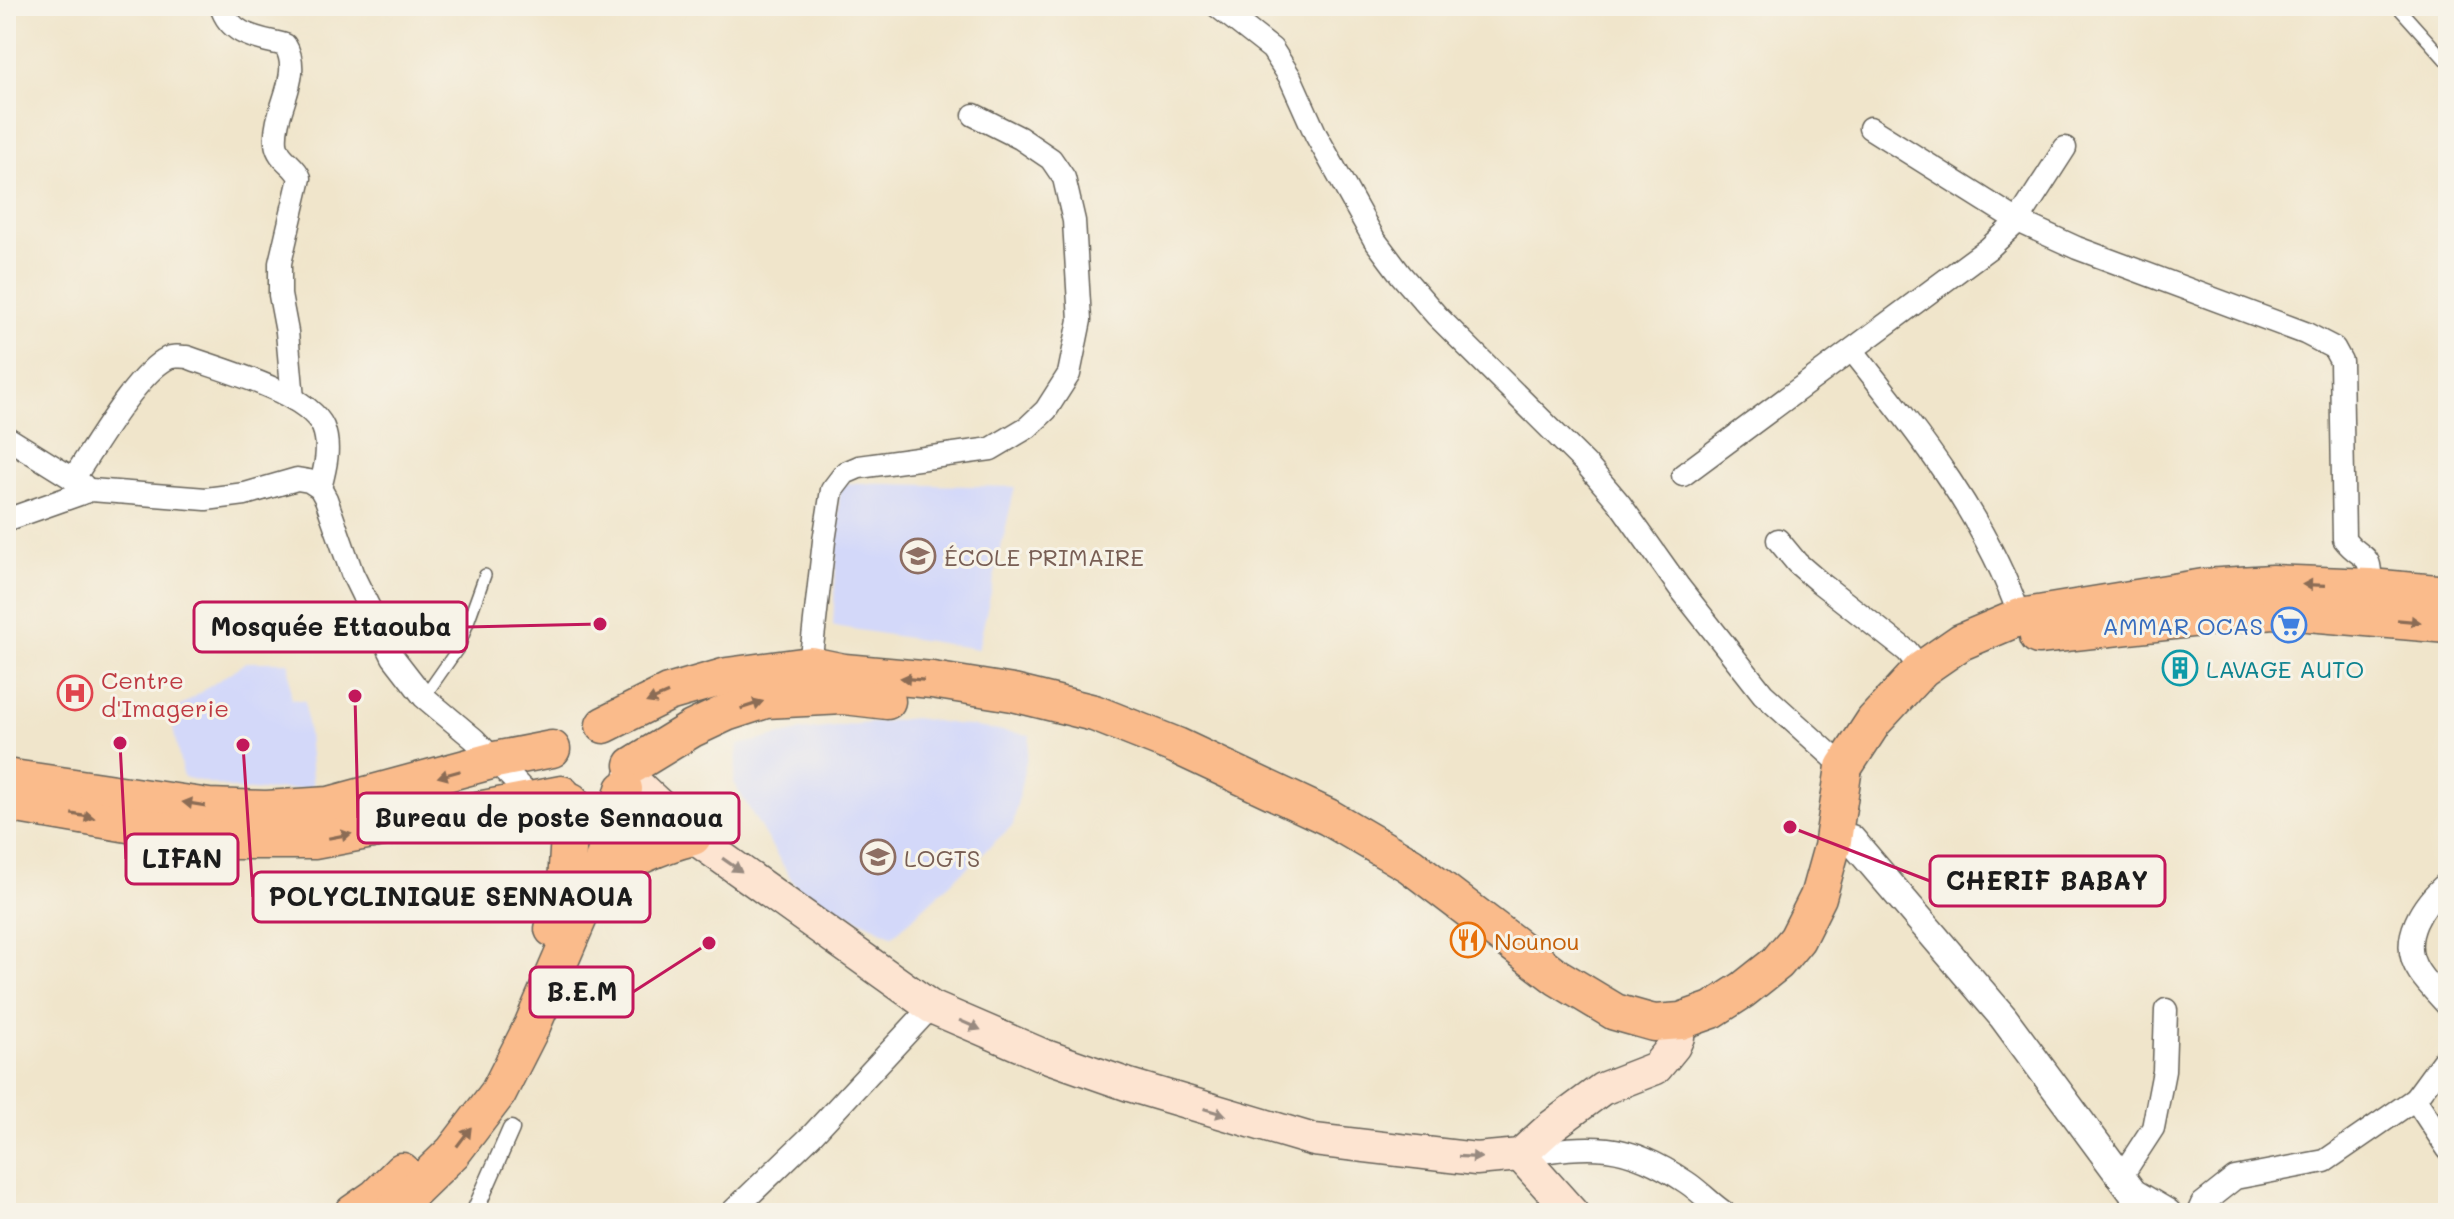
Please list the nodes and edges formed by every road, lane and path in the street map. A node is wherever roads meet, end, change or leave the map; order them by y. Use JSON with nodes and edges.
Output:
{"nodes":[{"id":1,"x":221,"y":6,"type":"edge"},
{"id":2,"x":1217,"y":6,"type":"edge"},
{"id":3,"x":2397,"y":6,"type":"edge"},
{"id":4,"x":2448,"y":63,"type":"edge"},
{"id":5,"x":974,"y":115,"type":"dead end"},
{"id":6,"x":1870,"y":128,"type":"dead end"},
{"id":7,"x":2065,"y":148,"type":"dead end"},
{"id":8,"x":2018,"y":221,"type":"junction"},
{"id":9,"x":1852,"y":350,"type":"junction"},
{"id":10,"x":293,"y":399,"type":"junction"},
{"id":11,"x":6,"y":437,"type":"edge"},
{"id":12,"x":1683,"y":475,"type":"dead end"},
{"id":13,"x":82,"y":484,"type":"junction"},
{"id":14,"x":320,"y":488,"type":"junction"},
{"id":15,"x":6,"y":520,"type":"edge"},
{"id":16,"x":1778,"y":540,"type":"dead end"},
{"id":17,"x":485,"y":575,"type":"dead end"},
{"id":18,"x":2370,"y":587,"type":"junction"},
{"id":19,"x":2448,"y":594,"type":"edge"},
{"id":20,"x":2020,"y":617,"type":"junction"},
{"id":21,"x":2448,"y":625,"type":"edge"},
{"id":22,"x":1922,"y":669,"type":"junction"},
{"id":23,"x":813,"y":682,"type":"junction"},
{"id":24,"x":424,"y":697,"type":"junction"},
{"id":25,"x":604,"y":725,"type":"junction"},
{"id":26,"x":552,"y":749,"type":"junction"},
{"id":27,"x":495,"y":760,"type":"junction"},
{"id":28,"x":1844,"y":767,"type":"junction"},
{"id":29,"x":6,"y":777,"type":"edge"},
{"id":30,"x":629,"y":777,"type":"junction"},
{"id":31,"x":555,"y":798,"type":"junction"},
{"id":32,"x":6,"y":803,"type":"edge"},
{"id":33,"x":693,"y":837,"type":"junction"},
{"id":34,"x":1851,"y":839,"type":"junction"},
{"id":35,"x":594,"y":882,"type":"junction"},
{"id":36,"x":2448,"y":882,"type":"edge"},
{"id":37,"x":2448,"y":1006,"type":"edge"},
{"id":38,"x":931,"y":1007,"type":"junction"},
{"id":39,"x":2166,"y":1010,"type":"dead end"},
{"id":40,"x":1678,"y":1037,"type":"junction"},
{"id":41,"x":2448,"y":1054,"type":"edge"},
{"id":42,"x":2415,"y":1099,"type":"junction"},
{"id":43,"x":511,"y":1129,"type":"dead end"},
{"id":44,"x":2448,"y":1149,"type":"edge"},
{"id":45,"x":1520,"y":1155,"type":"junction"},
{"id":46,"x":2128,"y":1194,"type":"edge"},
{"id":47,"x":353,"y":1213,"type":"edge"},
{"id":48,"x":390,"y":1213,"type":"edge"},
{"id":49,"x":474,"y":1213,"type":"edge"},
{"id":50,"x":731,"y":1213,"type":"edge"},
{"id":51,"x":1572,"y":1213,"type":"edge"},
{"id":52,"x":1725,"y":1213,"type":"edge"},
{"id":53,"x":2167,"y":1213,"type":"edge"},
{"id":54,"x":2198,"y":1213,"type":"edge"}],
"edges":[{"from":1,"to":10,"type":"street"},
{"from":2,"to":28,"type":"street"},
{"from":3,"to":4,"type":"lane"},
{"from":5,"to":23,"type":"street"},
{"from":6,"to":8,"type":"street"},
{"from":7,"to":8,"type":"street"},
{"from":8,"to":9,"type":"street"},
{"from":8,"to":18,"type":"street"},
{"from":9,"to":12,"type":"street"},
{"from":9,"to":20,"type":"street"},
{"from":10,"to":13,"type":"street"},
{"from":10,"to":14,"type":"street"},
{"from":11,"to":13,"type":"street"},
{"from":13,"to":14,"type":"street"},
{"from":13,"to":15,"type":"street"},
{"from":14,"to":24,"type":"street"},
{"from":16,"to":22,"type":"street"},
{"from":17,"to":24,"type":"lane"},
{"from":18,"to":19,"type":"main road"},
{"from":18,"to":20,"type":"main road","one_way":true},
{"from":20,"to":22,"type":"main road"},
{"from":34,"to":21,"type":"main road","one_way":true},
{"from":22,"to":28,"type":"main road"},
{"from":23,"to":25,"type":"main road","one_way":true},
{"from":28,"to":23,"type":"main road","one_way":true},
{"from":30,"to":23,"type":"main road","one_way":true},
{"from":23,"to":40,"type":"main road"},
{"from":24,"to":27,"type":"street"},
{"from":25,"to":26,"type":"main road"},
{"from":25,"to":30,"type":"main road"},
{"from":26,"to":27,"type":"main road"},
{"from":26,"to":31,"type":"main road"},
{"from":27,"to":29,"type":"main road","one_way":true},
{"from":27,"to":31,"type":"street"},
{"from":30,"to":31,"type":"main road"},
{"from":30,"to":33,"type":"main road"},
{"from":30,"to":35,"type":"main road"},
{"from":32,"to":31,"type":"main road","one_way":true},
{"from":31,"to":47,"type":"main road"},
{"from":33,"to":35,"type":"main road"},
{"from":33,"to":38,"type":"main road","one_way":true},
{"from":34,"to":40,"type":"main road"},
{"from":34,"to":46,"type":"street"},
{"from":48,"to":35,"type":"main road","one_way":true},
{"from":36,"to":37,"type":"street"},
{"from":38,"to":45,"type":"main road","one_way":true},
{"from":38,"to":50,"type":"street"},
{"from":39,"to":46,"type":"street"},
{"from":40,"to":45,"type":"main road"},
{"from":41,"to":42,"type":"street"},
{"from":42,"to":44,"type":"street"},
{"from":42,"to":54,"type":"street"},
{"from":43,"to":49,"type":"street"},
{"from":45,"to":51,"type":"main road"},
{"from":45,"to":52,"type":"street"},
{"from":46,"to":53,"type":"street"}]}
